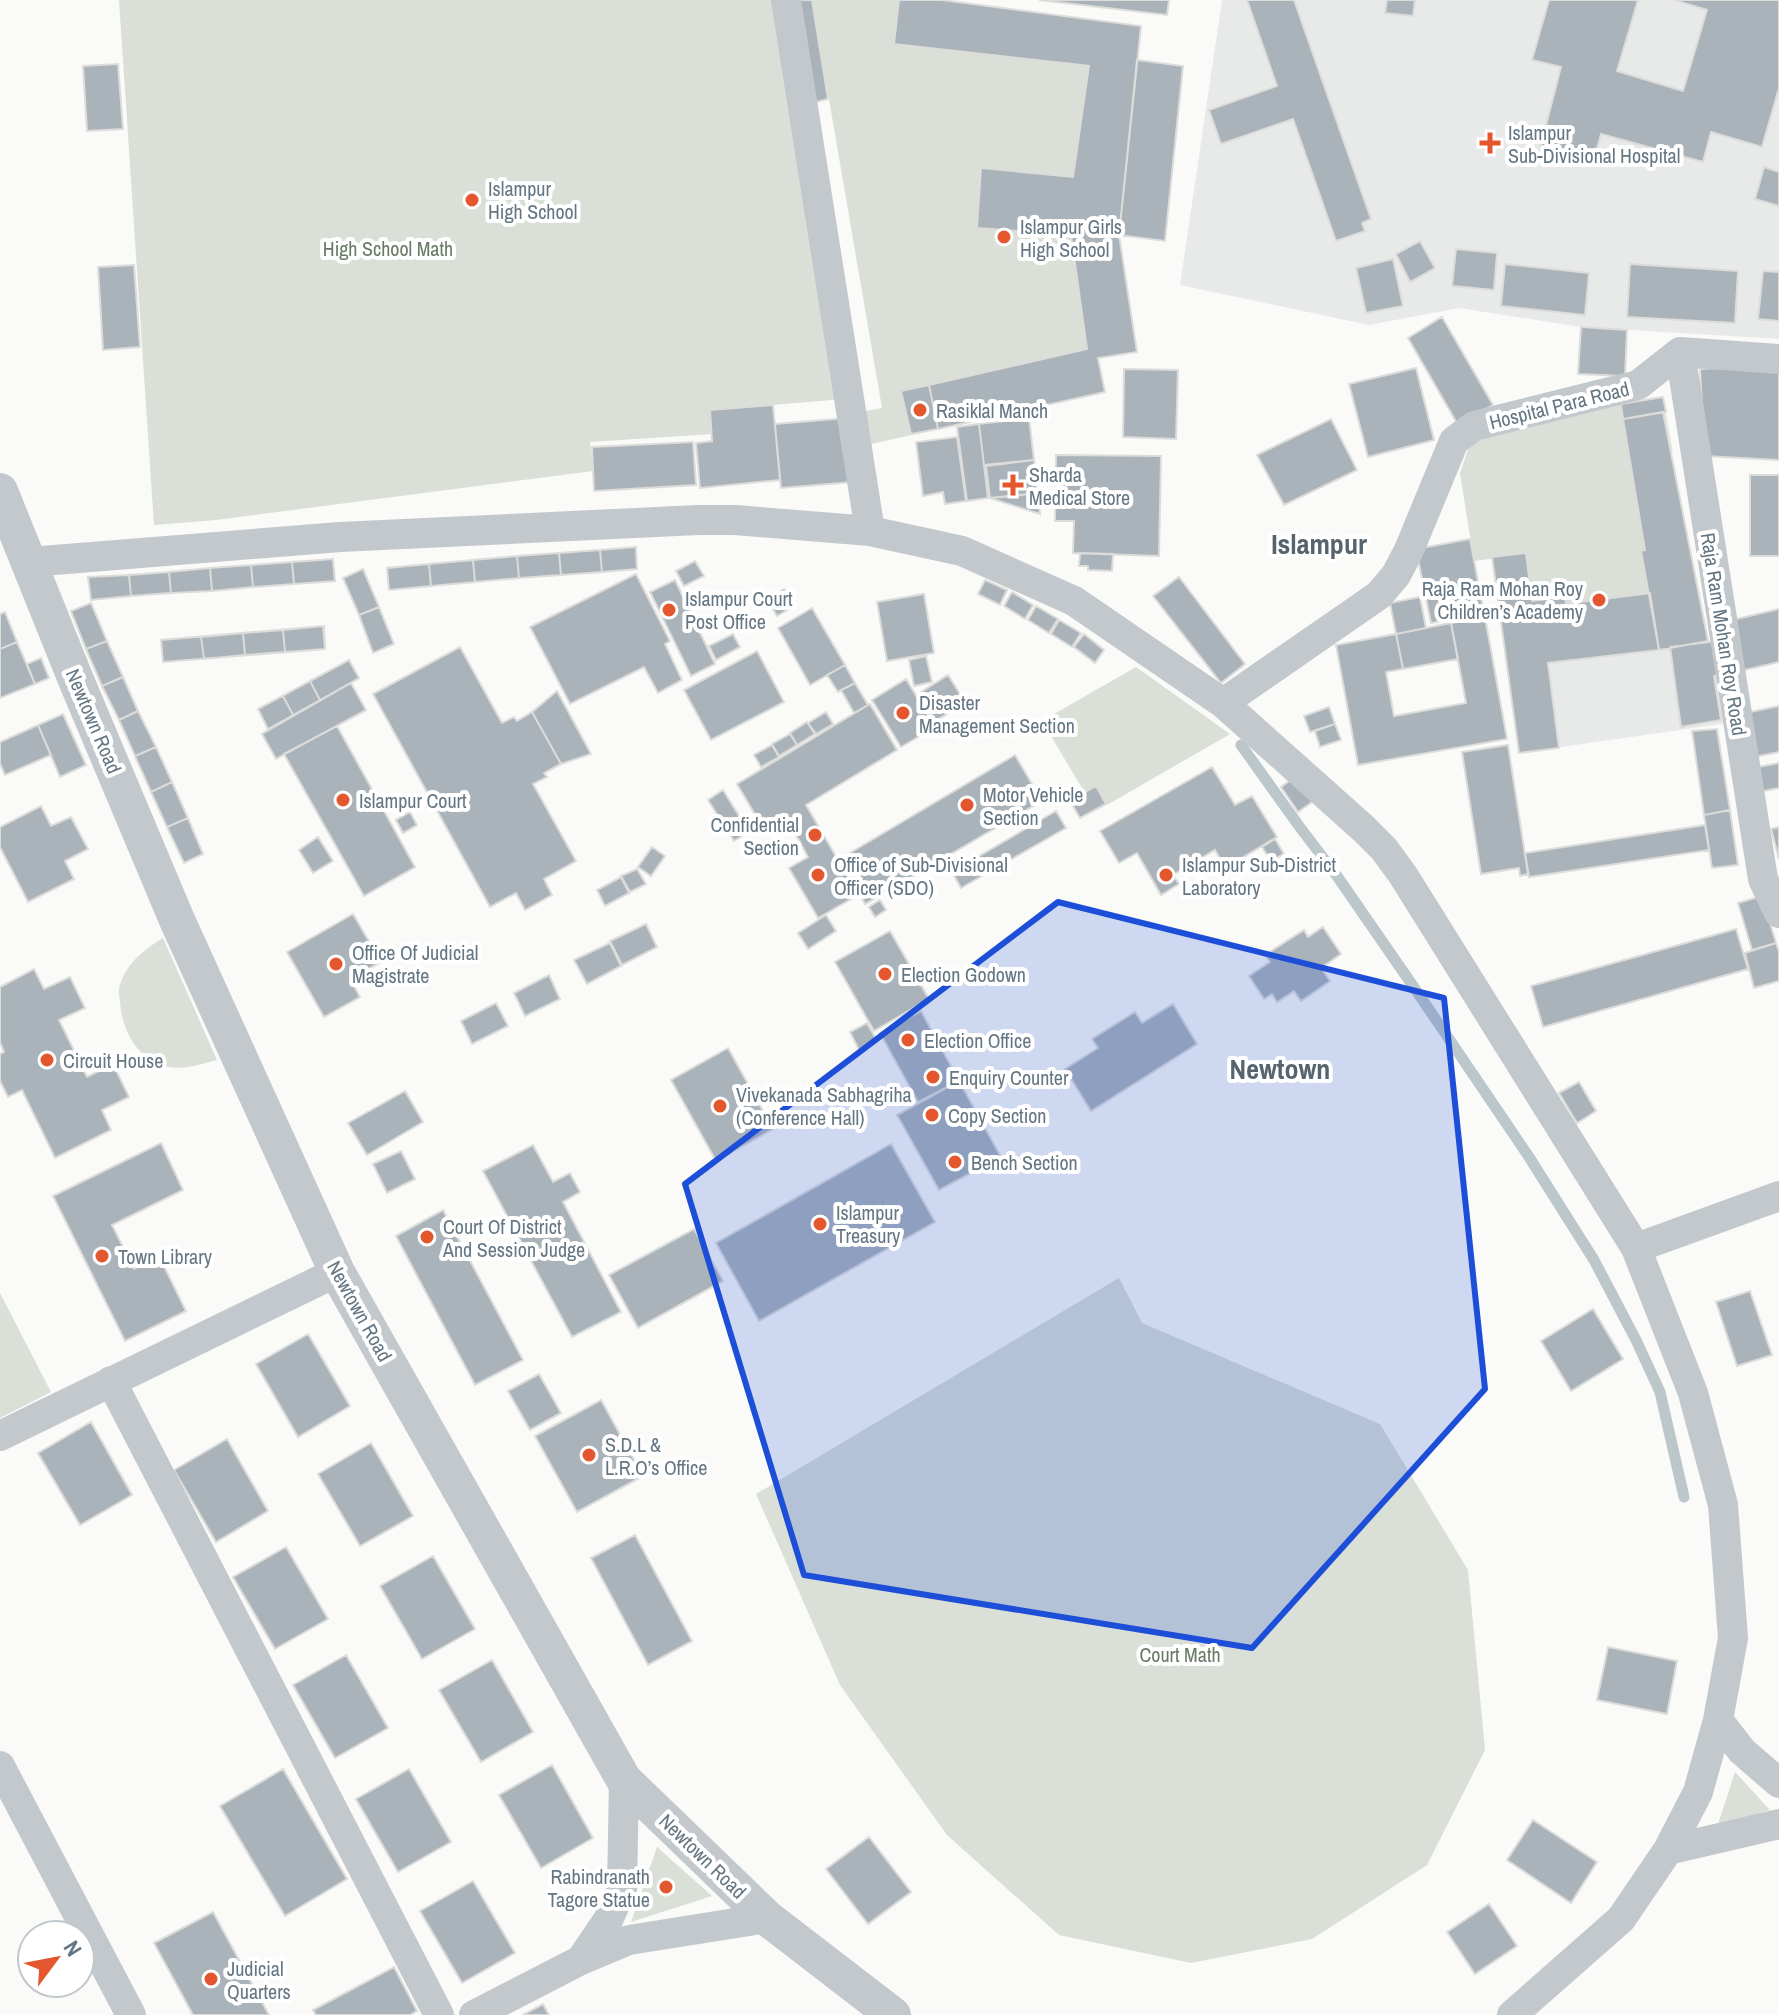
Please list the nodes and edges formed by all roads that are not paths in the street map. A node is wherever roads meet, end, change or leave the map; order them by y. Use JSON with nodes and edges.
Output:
{"nodes":[{"id":1,"x":786,"y":0,"type":"edge"},
{"id":2,"x":1680,"y":352,"type":"junction"},
{"id":3,"x":1779,"y":359,"type":"edge"},
{"id":4,"x":0,"y":491,"type":"edge"},
{"id":5,"x":870,"y":531,"type":"junction"},
{"id":6,"x":29,"y":562,"type":"junction"},
{"id":7,"x":1223,"y":703,"type":"junction"},
{"id":8,"x":1779,"y":913,"type":"edge"},
{"id":9,"x":1779,"y":1196,"type":"edge"},
{"id":10,"x":1636,"y":1248,"type":"junction"},
{"id":11,"x":337,"y":1272,"type":"junction"},
{"id":12,"x":111,"y":1381,"type":"junction"},
{"id":13,"x":0,"y":1436,"type":"edge"},
{"id":14,"x":1718,"y":1720,"type":"junction"},
{"id":15,"x":0,"y":1766,"type":"edge"},
{"id":16,"x":624,"y":1780,"type":"junction"},
{"id":17,"x":1779,"y":1783,"type":"edge"},
{"id":18,"x":1779,"y":1824,"type":"edge"},
{"id":19,"x":1668,"y":1850,"type":"junction"},
{"id":20,"x":767,"y":1918,"type":"junction"},
{"id":21,"x":581,"y":1960,"type":"junction"},
{"id":22,"x":131,"y":2015,"type":"edge"},
{"id":23,"x":439,"y":2015,"type":"edge"},
{"id":24,"x":474,"y":2015,"type":"edge"},
{"id":25,"x":893,"y":2015,"type":"edge"},
{"id":26,"x":1512,"y":2015,"type":"edge"}],
"edges":[{"from":1,"to":5,"type":"street"},
{"from":2,"to":3,"type":"street"},
{"from":2,"to":7,"type":"street","name":"Hospital Para Road"},
{"from":2,"to":8,"type":"street","name":"Raja Ram Mohan Roy Road"},
{"from":4,"to":6,"type":"street","name":"Newtown Road"},
{"from":5,"to":6,"type":"street"},
{"from":5,"to":7,"type":"street"},
{"from":6,"to":11,"type":"street","name":"Newtown Road"},
{"from":7,"to":10,"type":"street"},
{"from":9,"to":10,"type":"street"},
{"from":10,"to":14,"type":"street"},
{"from":11,"to":12,"type":"street"},
{"from":11,"to":16,"type":"street","name":"Newtown Road"},
{"from":12,"to":13,"type":"street"},
{"from":12,"to":23,"type":"street"},
{"from":14,"to":17,"type":"street"},
{"from":14,"to":19,"type":"street"},
{"from":15,"to":22,"type":"street"},
{"from":16,"to":20,"type":"street","name":"Newtown Road"},
{"from":16,"to":21,"type":"street"},
{"from":18,"to":19,"type":"street"},
{"from":19,"to":26,"type":"street"},
{"from":20,"to":21,"type":"street"},
{"from":20,"to":25,"type":"street","name":"Newtown Road"},
{"from":21,"to":24,"type":"street"}]}
